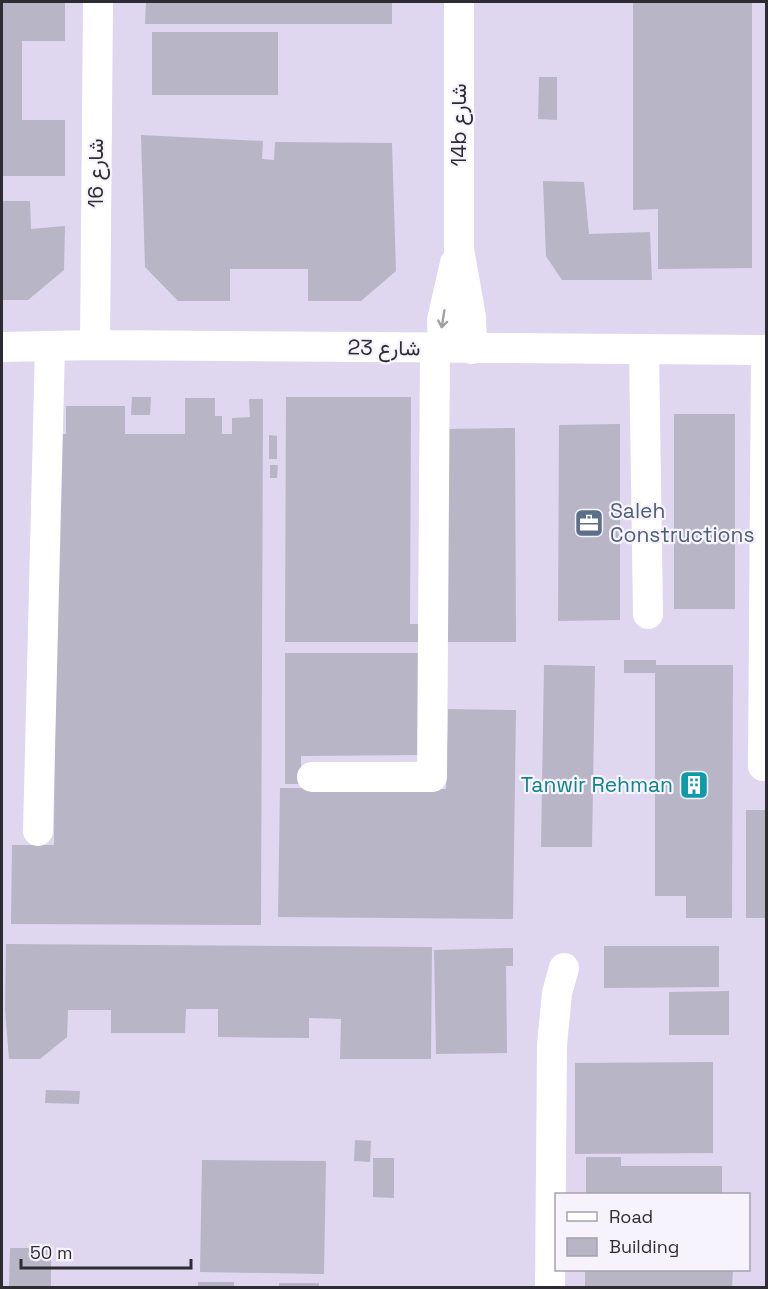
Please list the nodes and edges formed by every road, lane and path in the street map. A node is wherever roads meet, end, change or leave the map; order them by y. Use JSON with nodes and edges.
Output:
{"nodes":[{"id":1,"x":98,"y":2,"type":"edge"},
{"id":2,"x":459,"y":2,"type":"edge"},
{"id":3,"x":459,"y":249,"type":"junction"},
{"id":4,"x":95,"y":345,"type":"junction"},
{"id":5,"x":50,"y":346,"type":"junction"},
{"id":6,"x":2,"y":347,"type":"edge"},
{"id":7,"x":439,"y":349,"type":"junction"},
{"id":8,"x":472,"y":349,"type":"junction"},
{"id":9,"x":644,"y":349,"type":"junction"},
{"id":10,"x":766,"y":352,"type":"edge"},
{"id":11,"x":648,"y":614,"type":"dead end"},
{"id":12,"x":763,"y":766,"type":"dead end"},
{"id":13,"x":312,"y":777,"type":"dead end"},
{"id":14,"x":38,"y":831,"type":"dead end"},
{"id":15,"x":564,"y":968,"type":"dead end"},
{"id":16,"x":550,"y":1287,"type":"edge"}],
"edges":[{"from":1,"to":4,"type":"street","name":"شارع 16"},
{"from":2,"to":3,"type":"street","name":"14b شارع"},
{"from":3,"to":7,"type":"street","name":"14b شارع","one_way":true},
{"from":3,"to":8,"type":"street","name":"14b شارع"},
{"from":4,"to":5,"type":"street","name":"شارع 23"},
{"from":4,"to":7,"type":"street","name":"شارع 23"},
{"from":5,"to":6,"type":"street","name":"شارع 23"},
{"from":5,"to":14,"type":"street"},
{"from":7,"to":8,"type":"street","name":"شارع 23"},
{"from":7,"to":13,"type":"street","name":"14b شارع"},
{"from":8,"to":9,"type":"street","name":"شارع 23"},
{"from":9,"to":10,"type":"street","name":"شارع 23"},
{"from":9,"to":11,"type":"street"},
{"from":10,"to":12,"type":"street"},
{"from":15,"to":16,"type":"street"}]}
